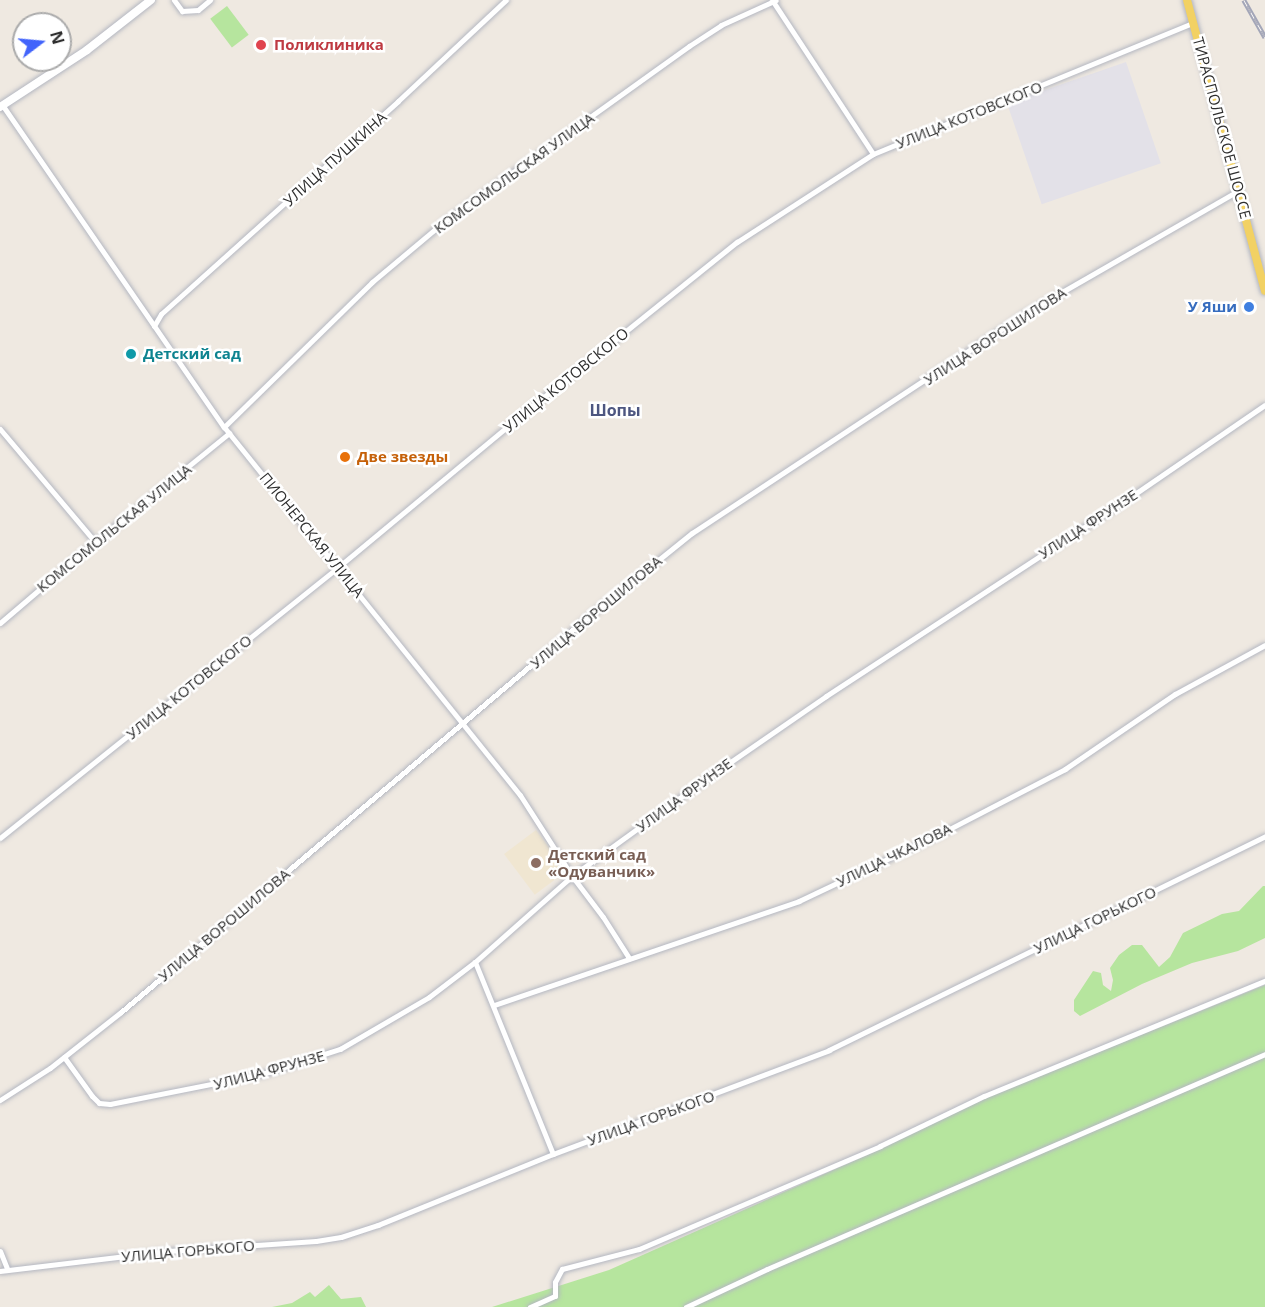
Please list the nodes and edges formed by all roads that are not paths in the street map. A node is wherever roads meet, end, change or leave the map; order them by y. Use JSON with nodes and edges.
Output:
{"nodes":[{"id":1,"x":151,"y":0,"type":"edge"},
{"id":2,"x":174,"y":0,"type":"edge"},
{"id":3,"x":210,"y":0,"type":"edge"},
{"id":4,"x":506,"y":0,"type":"edge"},
{"id":5,"x":773,"y":0,"type":"edge"},
{"id":6,"x":1187,"y":0,"type":"edge"},
{"id":7,"x":1193,"y":23,"type":"junction"},
{"id":8,"x":2,"y":106,"type":"edge"},
{"id":9,"x":873,"y":154,"type":"junction"},
{"id":10,"x":1239,"y":190,"type":"junction"},
{"id":11,"x":1265,"y":291,"type":"edge"},
{"id":12,"x":145,"y":314,"type":"junction"},
{"id":13,"x":161,"y":314,"type":"junction"},
{"id":14,"x":154,"y":326,"type":"junction"},
{"id":15,"x":1265,"y":405,"type":"edge"},
{"id":16,"x":224,"y":427,"type":"junction"},
{"id":17,"x":0,"y":429,"type":"edge"},
{"id":18,"x":229,"y":433,"type":"junction"},
{"id":19,"x":95,"y":542,"type":"junction"},
{"id":20,"x":337,"y":568,"type":"junction"},
{"id":21,"x":0,"y":623,"type":"edge"},
{"id":22,"x":1265,"y":645,"type":"edge"},
{"id":23,"x":464,"y":723,"type":"junction"},
{"id":24,"x":1265,"y":836,"type":"edge"},
{"id":25,"x":0,"y":838,"type":"edge"},
{"id":26,"x":572,"y":876,"type":"junction"},
{"id":27,"x":629,"y":958,"type":"junction"},
{"id":28,"x":475,"y":962,"type":"junction"},
{"id":29,"x":1265,"y":981,"type":"edge"},
{"id":30,"x":494,"y":1005,"type":"junction"},
{"id":31,"x":1265,"y":1054,"type":"edge"},
{"id":32,"x":64,"y":1057,"type":"junction"},
{"id":33,"x":0,"y":1100,"type":"edge"},
{"id":34,"x":553,"y":1155,"type":"junction"},
{"id":35,"x":0,"y":1251,"type":"edge"},
{"id":36,"x":7,"y":1268,"type":"junction"},
{"id":37,"x":0,"y":1270,"type":"edge"},
{"id":38,"x":530,"y":1307,"type":"edge"},
{"id":39,"x":686,"y":1307,"type":"edge"}],
"edges":[{"from":1,"to":8,"type":"street"},
{"from":2,"to":3,"type":"street"},
{"from":4,"to":13,"type":"street","name":"УЛИЦА ПУШКИНА"},
{"from":5,"to":9,"type":"street"},
{"from":5,"to":16,"type":"street","name":"КОМСОМОЛЬСКАЯ УЛИЦА"},
{"from":6,"to":7,"type":"main road","name":"ТИРАСПОЛЬСКОЕ ШОССЕ"},
{"from":7,"to":9,"type":"street","name":"УЛИЦА КОТОВСКОГО"},
{"from":7,"to":10,"type":"main road","name":"ТИРАСПОЛЬСКОЕ ШОССЕ"},
{"from":8,"to":12,"type":"street","name":"ПИОНЕРСКАЯ УЛИЦА"},
{"from":9,"to":20,"type":"street","name":"УЛИЦА КОТОВСКОГО"},
{"from":10,"to":11,"type":"main road","name":"ТИРАСПОЛЬСКОЕ ШОССЕ"},
{"from":10,"to":23,"type":"street","name":"УЛИЦА ВОРОШИЛОВА"},
{"from":12,"to":13,"type":"street"},
{"from":12,"to":14,"type":"street","name":"ПИОНЕРСКАЯ УЛИЦА"},
{"from":13,"to":14,"type":"street","name":"УЛИЦА ПУШКИНА"},
{"from":14,"to":16,"type":"street","name":"ПИОНЕРСКАЯ УЛИЦА"},
{"from":15,"to":26,"type":"street","name":"УЛИЦА ФРУНЗЕ"},
{"from":16,"to":18,"type":"street","name":"ПИОНЕРСКАЯ УЛИЦА"},
{"from":17,"to":19,"type":"street"},
{"from":18,"to":19,"type":"street","name":"КОМСОМОЛЬСКАЯ УЛИЦА"},
{"from":18,"to":20,"type":"street","name":"ПИОНЕРСКАЯ УЛИЦА"},
{"from":19,"to":21,"type":"street","name":"КОМСОМОЛЬСКАЯ УЛИЦА"},
{"from":20,"to":23,"type":"street","name":"ПИОНЕРСКАЯ УЛИЦА"},
{"from":20,"to":25,"type":"street","name":"УЛИЦА КОТОВСКОГО"},
{"from":22,"to":27,"type":"street","name":"УЛИЦА ЧКАЛОВА"},
{"from":23,"to":26,"type":"street","name":"ПИОНЕРСКАЯ УЛИЦА"},
{"from":23,"to":32,"type":"street","name":"УЛИЦА ВОРОШИЛОВА"},
{"from":24,"to":34,"type":"street","name":"УЛИЦА ГОРЬКОГО"},
{"from":26,"to":27,"type":"street","name":"ПИОНЕРСКАЯ УЛИЦА"},
{"from":26,"to":28,"type":"street","name":"УЛИЦА ФРУНЗЕ"},
{"from":27,"to":30,"type":"street","name":"УЛИЦА ЧКАЛОВА"},
{"from":28,"to":30,"type":"street"},
{"from":28,"to":32,"type":"street","name":"УЛИЦА ФРУНЗЕ"},
{"from":29,"to":38,"type":"street"},
{"from":30,"to":34,"type":"street"},
{"from":31,"to":39,"type":"street"},
{"from":32,"to":33,"type":"street","name":"УЛИЦА ВОРОШИЛОВА"},
{"from":34,"to":36,"type":"street","name":"УЛИЦА ГОРЬКОГО"},
{"from":35,"to":36,"type":"street"},
{"from":36,"to":37,"type":"street","name":"УЛИЦА ГОРЬКОГО"}]}
